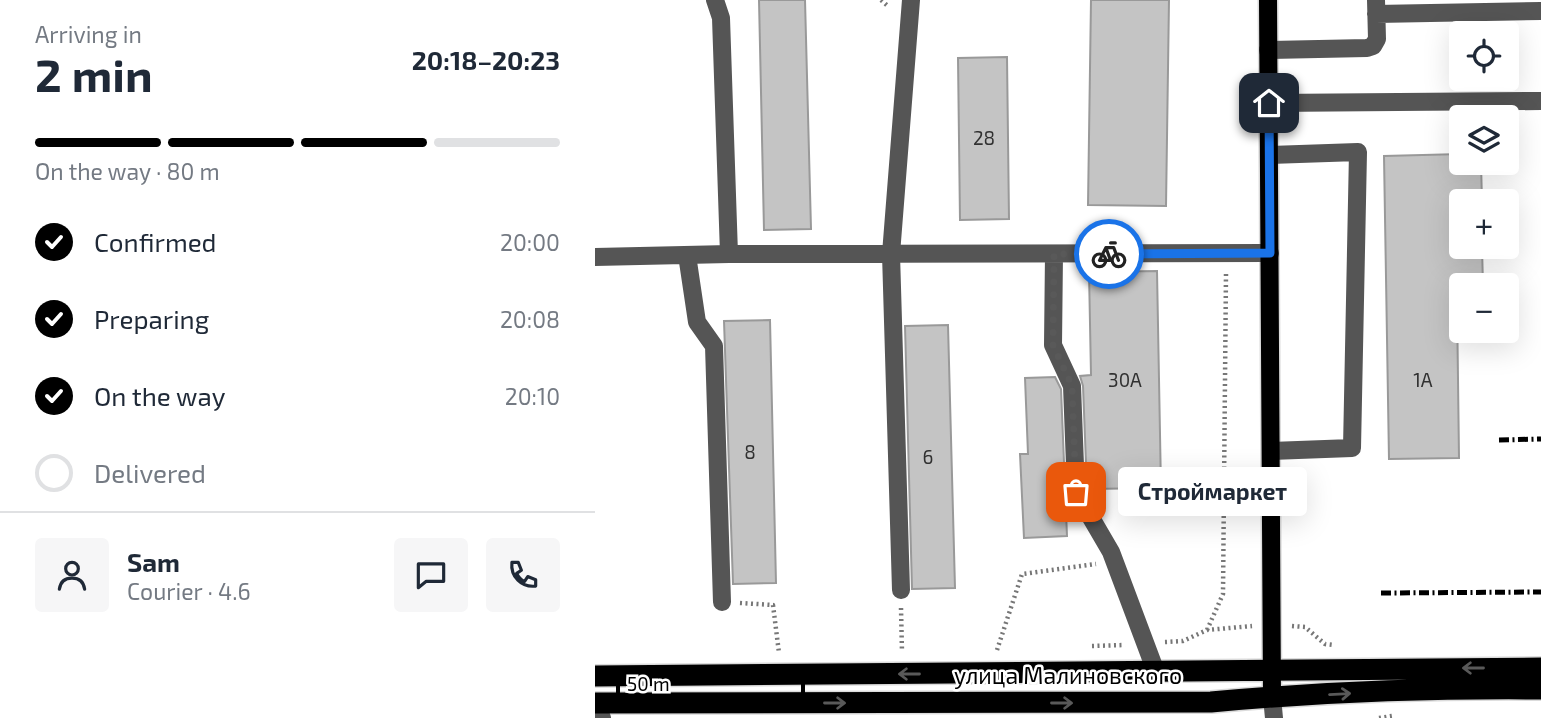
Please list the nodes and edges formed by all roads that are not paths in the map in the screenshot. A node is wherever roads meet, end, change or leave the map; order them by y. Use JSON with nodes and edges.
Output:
{"nodes":[{"id":1,"x":715,"y":0,"type":"edge"},
{"id":2,"x":911,"y":0,"type":"edge"},
{"id":3,"x":1268,"y":0,"type":"edge"},
{"id":4,"x":1376,"y":7,"type":"edge"},
{"id":5,"x":1541,"y":11,"type":"edge"},
{"id":6,"x":1268,"y":50,"type":"junction"},
{"id":7,"x":1541,"y":101,"type":"edge"},
{"id":8,"x":1269,"y":103,"type":"junction"},
{"id":9,"x":1269,"y":155,"type":"junction"},
{"id":10,"x":1270,"y":253,"type":"junction"},
{"id":11,"x":729,"y":254,"type":"junction"},
{"id":12,"x":891,"y":254,"type":"junction"},
{"id":13,"x":1054,"y":254,"type":"junction"},
{"id":14,"x":687,"y":255,"type":"junction"},
{"id":15,"x":595,"y":257,"type":"edge"},
{"id":16,"x":1271,"y":451,"type":"junction"},
{"id":17,"x":901,"y":590,"type":"road end"},
{"id":18,"x":722,"y":602,"type":"road end"},
{"id":19,"x":1541,"y":668,"type":"edge"},
{"id":20,"x":1271,"y":669,"type":"junction"},
{"id":21,"x":1156,"y":672,"type":"junction"},
{"id":22,"x":595,"y":676,"type":"edge"},
{"id":23,"x":1541,"y":689,"type":"edge"},
{"id":24,"x":595,"y":703,"type":"edge"},
{"id":25,"x":1273,"y":707,"type":"edge"},
{"id":26,"x":595,"y":714,"type":"edge"},
{"id":27,"x":602,"y":718,"type":"edge"}],
"edges":[{"from":1,"to":11,"type":"street"},
{"from":2,"to":12,"type":"street"},
{"from":3,"to":6,"type":"main road"},
{"from":4,"to":5,"type":"street"},
{"from":4,"to":6,"type":"street"},
{"from":6,"to":8,"type":"main road"},
{"from":7,"to":8,"type":"street"},
{"from":8,"to":9,"type":"main road"},
{"from":9,"to":10,"type":"main road"},
{"from":9,"to":16,"type":"street"},
{"from":10,"to":13,"type":"street"},
{"from":10,"to":16,"type":"main road"},
{"from":11,"to":12,"type":"street"},
{"from":11,"to":14,"type":"street"},
{"from":12,"to":13,"type":"street"},
{"from":12,"to":17,"type":"street"},
{"from":13,"to":21,"type":"street"},
{"from":14,"to":15,"type":"street"},
{"from":14,"to":18,"type":"street"},
{"from":16,"to":20,"type":"main road"},
{"from":19,"to":20,"type":"highway","name":"улица Малиновского","one_way":true},
{"from":20,"to":21,"type":"highway","name":"улица Малиновского"},
{"from":20,"to":25,"type":"main road"},
{"from":21,"to":22,"type":"highway","name":"улица Малиновского","one_way":true},
{"from":25,"to":23,"type":"highway","name":"улица Малиновского","one_way":true},
{"from":24,"to":25,"type":"highway","name":"улица Малиновского","one_way":true},
{"from":26,"to":27,"type":"street"}]}
